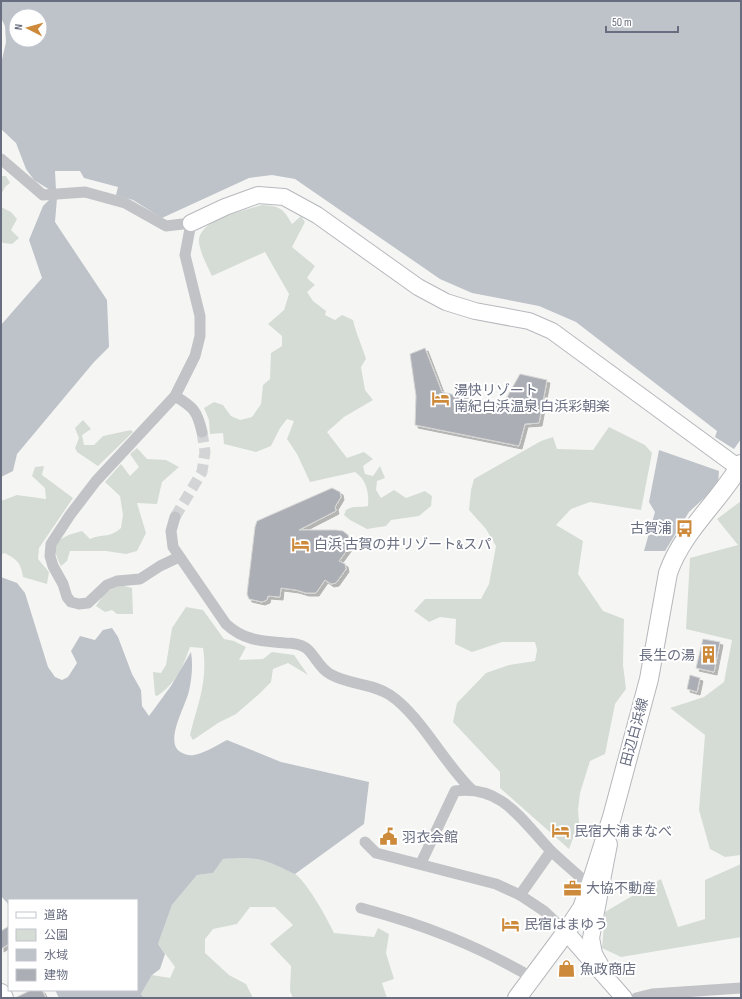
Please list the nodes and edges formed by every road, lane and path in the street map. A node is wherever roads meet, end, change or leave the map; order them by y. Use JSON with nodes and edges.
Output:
{"nodes":[{"id":1,"x":1,"y":159,"type":"edge"},
{"id":2,"x":191,"y":223,"type":"junction"},
{"id":3,"x":174,"y":396,"type":"junction"},
{"id":4,"x":202,"y":432,"type":"tunnel mouth"},
{"id":5,"x":740,"y":466,"type":"edge"},
{"id":6,"x":175,"y":517,"type":"tunnel mouth"},
{"id":7,"x":179,"y":557,"type":"junction"},
{"id":8,"x":470,"y":789,"type":"junction"},
{"id":9,"x":612,"y":817,"type":"junction"},
{"id":10,"x":365,"y":842,"type":"dead end"},
{"id":11,"x":551,"y":851,"type":"junction"},
{"id":12,"x":420,"y":863,"type":"junction"},
{"id":13,"x":590,"y":886,"type":"junction"},
{"id":14,"x":520,"y":894,"type":"junction"},
{"id":15,"x":361,"y":908,"type":"dead end"},
{"id":16,"x":566,"y":932,"type":"junction"},
{"id":17,"x":607,"y":977,"type":"junction"},
{"id":18,"x":533,"y":978,"type":"junction"},
{"id":19,"x":741,"y":988,"type":"edge"},
{"id":20,"x":1,"y":993,"type":"edge"},
{"id":21,"x":4,"y":998,"type":"edge"},
{"id":22,"x":517,"y":998,"type":"edge"},
{"id":23,"x":624,"y":998,"type":"edge"},
{"id":24,"x":636,"y":998,"type":"edge"}],
"edges":[{"from":1,"to":2,"type":"street"},
{"from":2,"to":3,"type":"street"},
{"from":2,"to":5,"type":"street"},
{"from":3,"to":4,"type":"street"},
{"from":3,"to":7,"type":"street"},
{"from":5,"to":9,"type":"main road","name":"田辺白浜線"},
{"from":6,"to":7,"type":"street"},
{"from":7,"to":8,"type":"street"},
{"from":8,"to":11,"type":"street"},
{"from":8,"to":12,"type":"street"},
{"from":9,"to":13,"type":"main road","name":"田辺白浜線"},
{"from":9,"to":17,"type":"street"},
{"from":10,"to":12,"type":"street"},
{"from":11,"to":13,"type":"street"},
{"from":11,"to":14,"type":"street"},
{"from":12,"to":14,"type":"street"},
{"from":13,"to":16,"type":"main road","name":"田辺白浜線"},
{"from":14,"to":16,"type":"street"},
{"from":15,"to":18,"type":"street"},
{"from":16,"to":17,"type":"street"},
{"from":16,"to":18,"type":"main road","name":"田辺白浜線"},
{"from":17,"to":23,"type":"street"},
{"from":18,"to":22,"type":"main road","name":"田辺白浜線"},
{"from":19,"to":24,"type":"street"},
{"from":20,"to":21,"type":"main road"}]}
